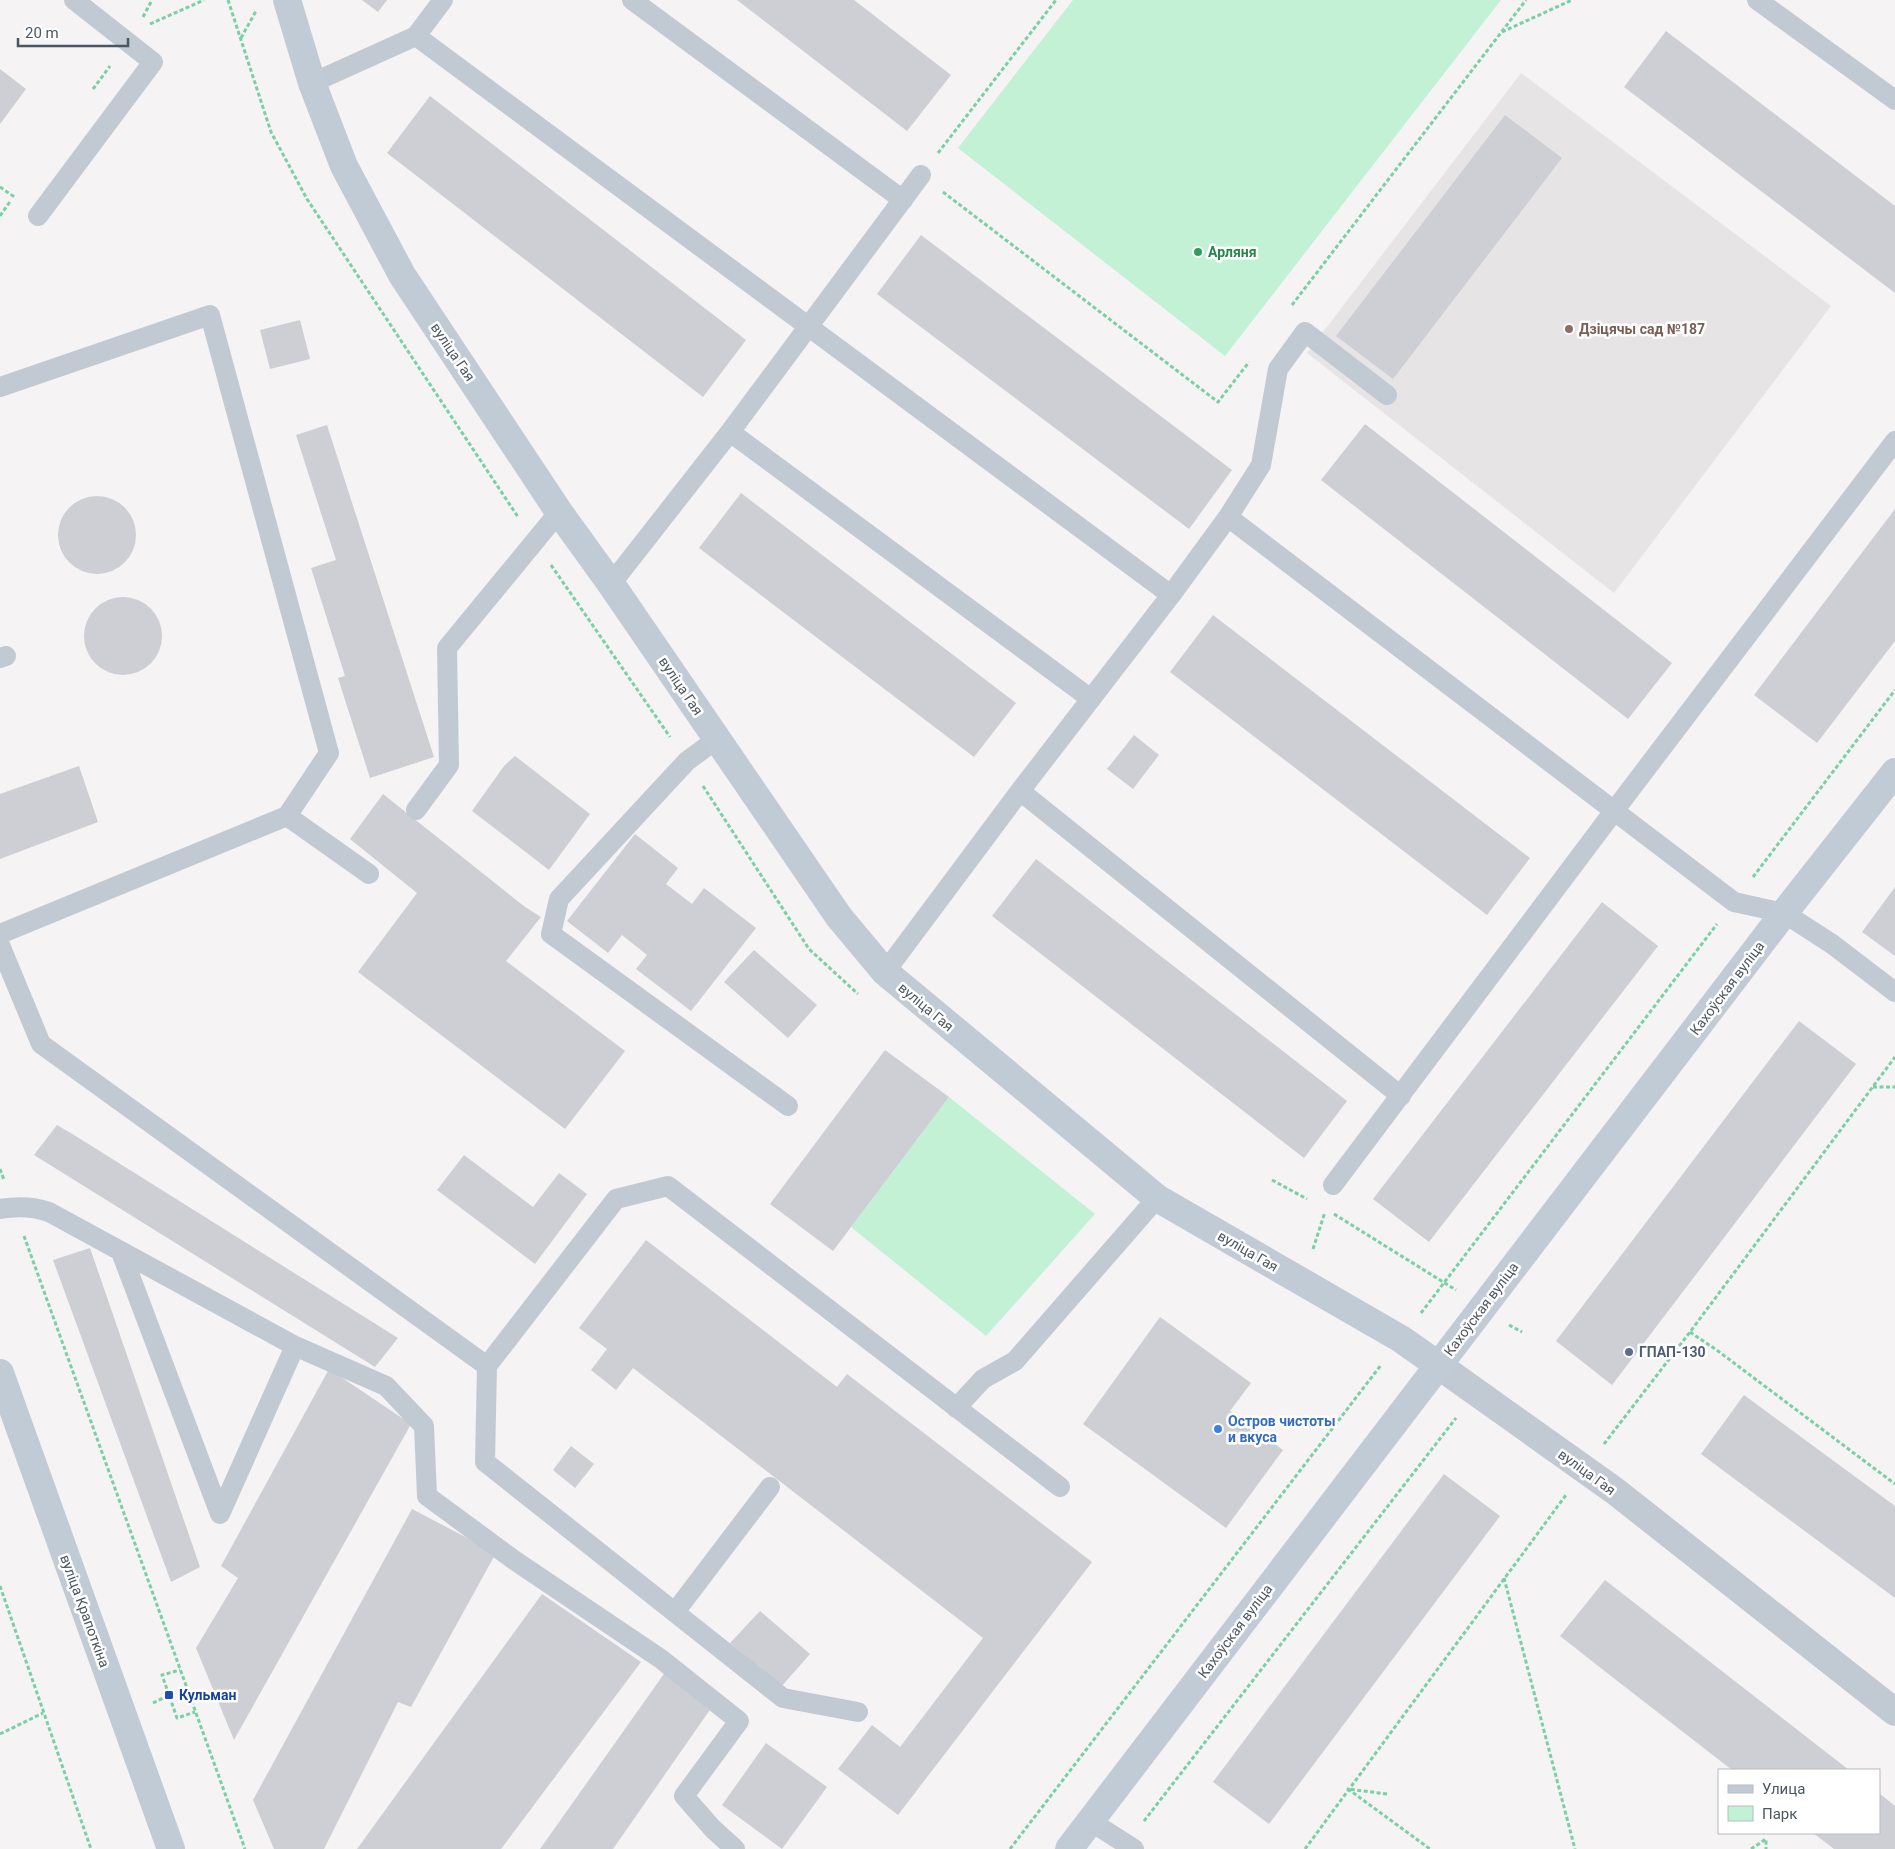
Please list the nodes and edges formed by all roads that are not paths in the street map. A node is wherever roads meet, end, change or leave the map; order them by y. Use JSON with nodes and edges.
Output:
{"nodes":[{"id":1,"x":74,"y":0,"type":"edge"},
{"id":2,"x":287,"y":0,"type":"edge"},
{"id":3,"x":443,"y":0,"type":"edge"},
{"id":4,"x":632,"y":0,"type":"edge"},
{"id":5,"x":1757,"y":0,"type":"edge"},
{"id":6,"x":416,"y":36,"type":"junction"},
{"id":7,"x":312,"y":82,"type":"junction"},
{"id":8,"x":1895,"y":100,"type":"edge"},
{"id":9,"x":921,"y":175,"type":"road end"},
{"id":10,"x":903,"y":200,"type":"junction"},
{"id":11,"x":38,"y":216,"type":"dead end"},
{"id":12,"x":808,"y":327,"type":"junction"},
{"id":13,"x":0,"y":387,"type":"edge"},
{"id":14,"x":1387,"y":395,"type":"dead end"},
{"id":15,"x":730,"y":432,"type":"junction"},
{"id":16,"x":1895,"y":441,"type":"edge"},
{"id":17,"x":559,"y":512,"type":"junction"},
{"id":18,"x":1228,"y":517,"type":"junction"},
{"id":19,"x":611,"y":584,"type":"junction"},
{"id":20,"x":1171,"y":595,"type":"junction"},
{"id":21,"x":1091,"y":699,"type":"junction"},
{"id":22,"x":717,"y":739,"type":"junction"},
{"id":23,"x":1895,"y":772,"type":"edge"},
{"id":24,"x":1020,"y":791,"type":"junction"},
{"id":25,"x":416,"y":810,"type":"dead end"},
{"id":26,"x":1614,"y":811,"type":"junction"},
{"id":27,"x":287,"y":816,"type":"junction"},
{"id":28,"x":369,"y":874,"type":"dead end"},
{"id":29,"x":1784,"y":913,"type":"junction"},
{"id":30,"x":0,"y":934,"type":"edge"},
{"id":31,"x":0,"y":945,"type":"edge"},
{"id":32,"x":885,"y":972,"type":"junction"},
{"id":33,"x":1895,"y":992,"type":"edge"},
{"id":34,"x":1401,"y":1096,"type":"junction"},
{"id":35,"x":788,"y":1106,"type":"dead end"},
{"id":36,"x":1333,"y":1185,"type":"road end"},
{"id":37,"x":1158,"y":1198,"type":"junction"},
{"id":38,"x":7,"y":1208,"type":"edge"},
{"id":39,"x":121,"y":1252,"type":"junction"},
{"id":40,"x":295,"y":1346,"type":"junction"},
{"id":41,"x":1438,"y":1365,"type":"junction"},
{"id":42,"x":487,"y":1366,"type":"junction"},
{"id":43,"x":0,"y":1374,"type":"edge"},
{"id":44,"x":956,"y":1408,"type":"junction"},
{"id":45,"x":770,"y":1487,"type":"dead end"},
{"id":46,"x":1060,"y":1487,"type":"dead end"},
{"id":47,"x":675,"y":1612,"type":"junction"},
{"id":48,"x":858,"y":1712,"type":"dead end"},
{"id":49,"x":1895,"y":1712,"type":"edge"},
{"id":50,"x":1090,"y":1821,"type":"junction"},
{"id":51,"x":1131,"y":1846,"type":"edge"},
{"id":52,"x":171,"y":1849,"type":"edge"},
{"id":53,"x":735,"y":1849,"type":"edge"},
{"id":54,"x":1069,"y":1849,"type":"edge"}],
"edges":[{"from":1,"to":11,"type":"lane"},
{"from":2,"to":7,"type":"main road","name":"вуліца Гая"},
{"from":3,"to":6,"type":"lane"},
{"from":4,"to":10,"type":"lane"},
{"from":5,"to":8,"type":"lane"},
{"from":6,"to":7,"type":"lane"},
{"from":6,"to":12,"type":"lane"},
{"from":7,"to":17,"type":"main road","name":"вуліца Гая"},
{"from":9,"to":10,"type":"lane"},
{"from":10,"to":12,"type":"lane"},
{"from":12,"to":15,"type":"lane"},
{"from":12,"to":20,"type":"lane"},
{"from":13,"to":27,"type":"lane"},
{"from":14,"to":18,"type":"lane"},
{"from":15,"to":19,"type":"lane"},
{"from":15,"to":21,"type":"lane"},
{"from":16,"to":26,"type":"lane"},
{"from":17,"to":19,"type":"main road","name":"вуліца Гая"},
{"from":17,"to":25,"type":"lane"},
{"from":18,"to":20,"type":"lane"},
{"from":18,"to":26,"type":"lane"},
{"from":19,"to":22,"type":"main road","name":"вуліца Гая"},
{"from":20,"to":21,"type":"lane"},
{"from":21,"to":24,"type":"lane"},
{"from":22,"to":32,"type":"main road","name":"вуліца Гая"},
{"from":22,"to":35,"type":"lane"},
{"from":23,"to":29,"type":"main road","name":"Кахоўская вуліца"},
{"from":24,"to":32,"type":"lane"},
{"from":24,"to":34,"type":"lane"},
{"from":26,"to":29,"type":"lane"},
{"from":26,"to":34,"type":"lane"},
{"from":27,"to":28,"type":"lane"},
{"from":27,"to":30,"type":"lane"},
{"from":29,"to":33,"type":"lane"},
{"from":29,"to":41,"type":"main road","name":"Кахоўская вуліца"},
{"from":31,"to":42,"type":"lane"},
{"from":32,"to":37,"type":"main road","name":"вуліца Гая"},
{"from":34,"to":36,"type":"lane"},
{"from":37,"to":41,"type":"main road","name":"вуліца Гая"},
{"from":37,"to":44,"type":"lane"},
{"from":38,"to":39,"type":"lane"},
{"from":39,"to":40,"type":"lane"},
{"from":39,"to":40,"type":"lane"},
{"from":40,"to":53,"type":"lane"},
{"from":41,"to":49,"type":"street","name":"вуліца Гая"},
{"from":41,"to":50,"type":"main road","name":"Кахоўская вуліца"},
{"from":42,"to":44,"type":"lane"},
{"from":42,"to":47,"type":"lane"},
{"from":43,"to":52,"type":"main road","name":"вуліца Крапоткіна"},
{"from":44,"to":46,"type":"lane"},
{"from":45,"to":47,"type":"lane"},
{"from":47,"to":48,"type":"lane"},
{"from":50,"to":51,"type":"lane"},
{"from":50,"to":54,"type":"main road","name":"Кахоўская вуліца"}]}
